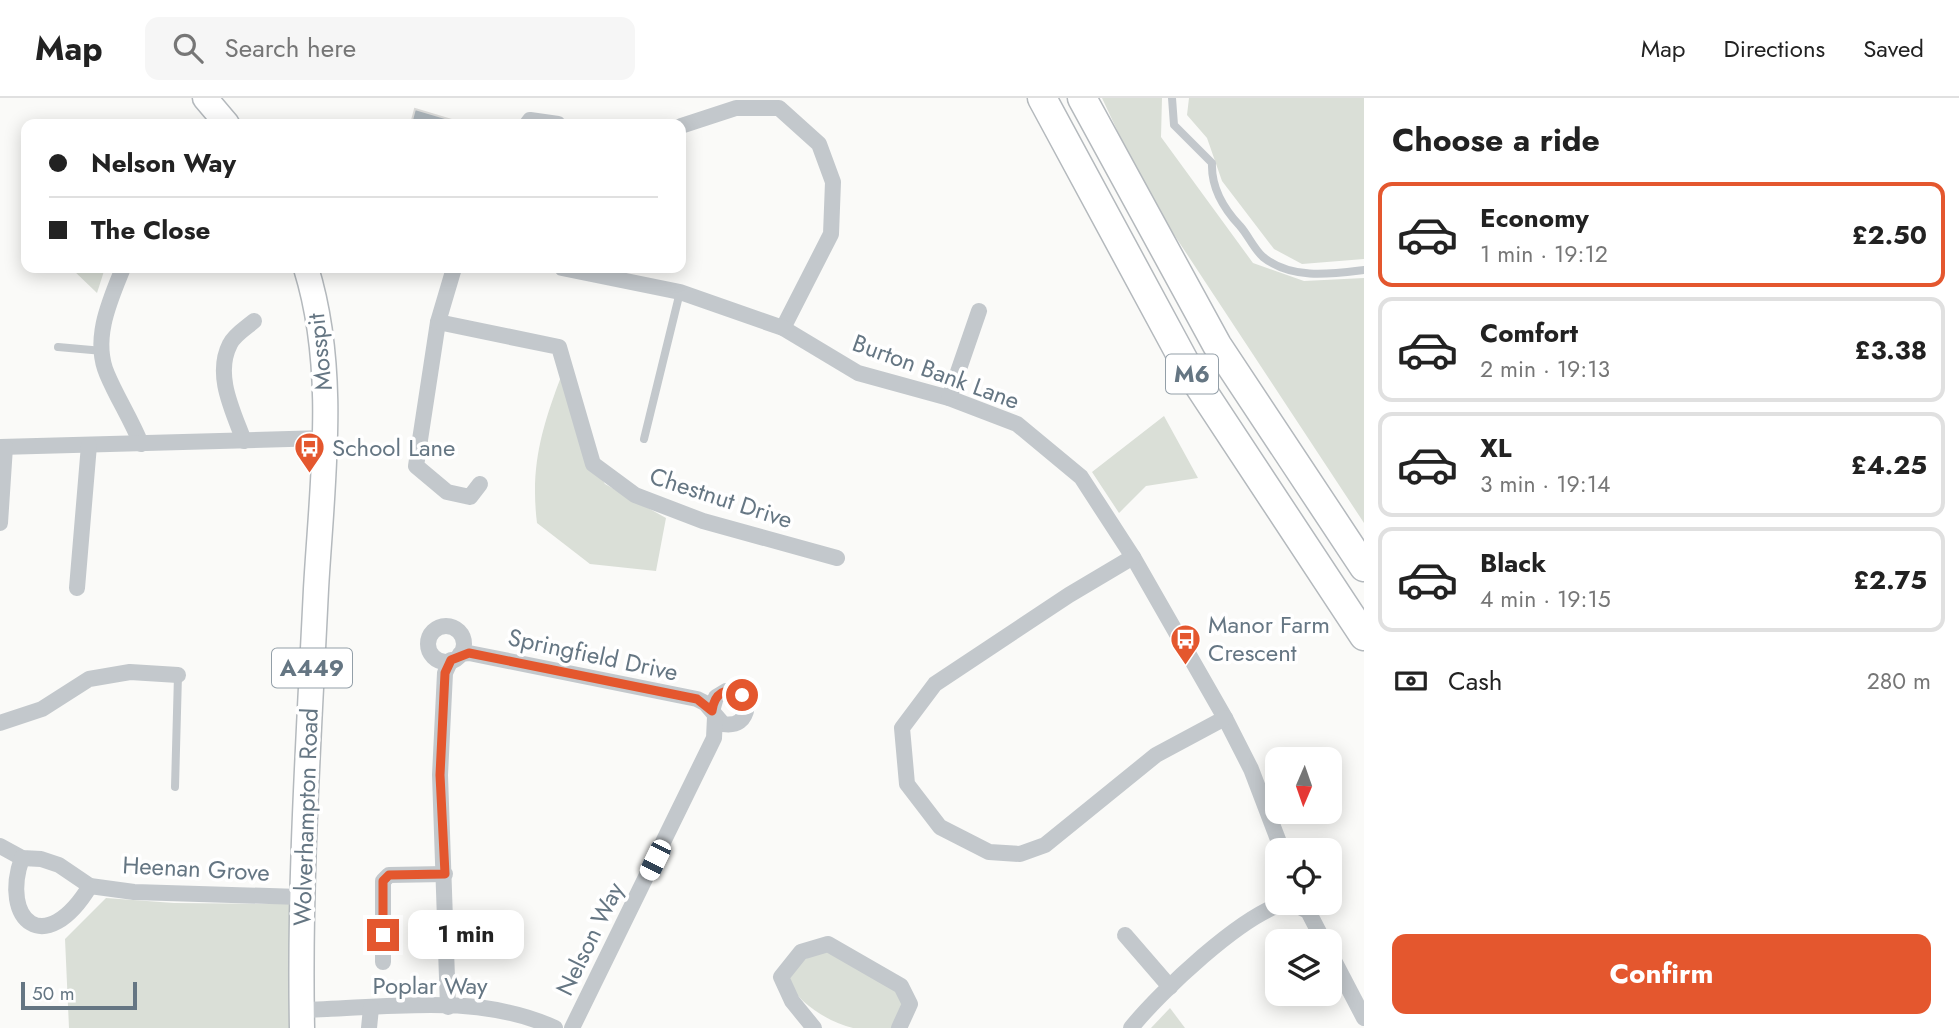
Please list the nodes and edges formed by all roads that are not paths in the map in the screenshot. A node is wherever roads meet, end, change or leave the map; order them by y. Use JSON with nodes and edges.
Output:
{"nodes":[{"id":1,"x":1042,"y":98,"type":"edge"},
{"id":2,"x":1082,"y":98,"type":"edge"},
{"id":3,"x":1171,"y":98,"type":"edge"},
{"id":4,"x":211,"y":100,"type":"edge"},
{"id":5,"x":738,"y":103,"type":"edge"},
{"id":6,"x":224,"y":119,"type":"edge"},
{"id":7,"x":686,"y":124,"type":"edge"},
{"id":8,"x":1364,"y":270,"type":"edge"},
{"id":9,"x":121,"y":273,"type":"edge"},
{"id":10,"x":307,"y":273,"type":"edge"},
{"id":11,"x":453,"y":273,"type":"edge"},
{"id":12,"x":587,"y":273,"type":"edge"},
{"id":13,"x":680,"y":292,"type":"junction"},
{"id":14,"x":979,"y":311,"type":"dead end"},
{"id":15,"x":254,"y":321,"type":"dead end"},
{"id":16,"x":438,"y":322,"type":"junction"},
{"id":17,"x":783,"y":328,"type":"junction"},
{"id":18,"x":58,"y":347,"type":"dead end"},
{"id":19,"x":103,"y":351,"type":"junction"},
{"id":20,"x":949,"y":398,"type":"junction"},
{"id":21,"x":324,"y":438,"type":"junction"},
{"id":22,"x":644,"y":439,"type":"dead end"},
{"id":23,"x":244,"y":441,"type":"junction"},
{"id":24,"x":141,"y":444,"type":"junction"},
{"id":25,"x":89,"y":445,"type":"junction"},
{"id":26,"x":2,"y":447,"type":"edge"},
{"id":27,"x":480,"y":484,"type":"dead end"},
{"id":28,"x":0,"y":523,"type":"edge"},
{"id":29,"x":1133,"y":557,"type":"junction"},
{"id":30,"x":837,"y":558,"type":"dead end"},
{"id":31,"x":1364,"y":567,"type":"edge"},
{"id":32,"x":77,"y":588,"type":"dead end"},
{"id":33,"x":1364,"y":636,"type":"edge"},
{"id":34,"x":178,"y":675,"type":"joint"},
{"id":35,"x":713,"y":714,"type":"joint"},
{"id":36,"x":1225,"y":719,"type":"junction"},
{"id":37,"x":0,"y":723,"type":"edge"},
{"id":38,"x":175,"y":787,"type":"dead end"},
{"id":39,"x":1277,"y":838,"type":"edge"},
{"id":40,"x":0,"y":846,"type":"edge"},
{"id":41,"x":22,"y":858,"type":"junction"},
{"id":42,"x":445,"y":874,"type":"junction"},
{"id":43,"x":90,"y":886,"type":"junction"},
{"id":44,"x":300,"y":897,"type":"junction"},
{"id":45,"x":1268,"y":915,"type":"edge"},
{"id":46,"x":1125,"y":935,"type":"dead end"},
{"id":47,"x":383,"y":962,"type":"dead end"},
{"id":48,"x":1342,"y":976,"type":"edge"},
{"id":49,"x":1170,"y":987,"type":"junction"},
{"id":50,"x":448,"y":1007,"type":"junction"},
{"id":51,"x":371,"y":1009,"type":"junction"},
{"id":52,"x":1364,"y":1018,"type":"edge"},
{"id":53,"x":302,"y":1019,"type":"edge"},
{"id":54,"x":369,"y":1028,"type":"edge"},
{"id":55,"x":555,"y":1028,"type":"edge"},
{"id":56,"x":572,"y":1028,"type":"edge"},
{"id":57,"x":814,"y":1028,"type":"edge"},
{"id":58,"x":900,"y":1028,"type":"edge"},
{"id":59,"x":1131,"y":1028,"type":"edge"}],
"edges":[{"from":1,"to":33,"type":"highway","number":"M6"},
{"from":2,"to":31,"type":"highway","number":"M6"},
{"from":3,"to":8,"type":"lane"},
{"from":4,"to":6,"type":"highway"},
{"from":5,"to":7,"type":"street"},
{"from":5,"to":17,"type":"street"},
{"from":9,"to":19,"type":"street"},
{"from":10,"to":21,"type":"highway","name":"Mosspit","number":"A449"},
{"from":11,"to":16,"type":"street"},
{"from":12,"to":13,"type":"street","name":"Burton Bank Lane"},
{"from":13,"to":17,"type":"street","name":"Burton Bank Lane"},
{"from":13,"to":22,"type":"lane"},
{"from":14,"to":20,"type":"street"},
{"from":15,"to":23,"type":"street"},
{"from":16,"to":27,"type":"street"},
{"from":16,"to":30,"type":"street","name":"Chestnut Drive"},
{"from":17,"to":20,"type":"street","name":"Burton Bank Lane"},
{"from":18,"to":19,"type":"lane"},
{"from":19,"to":24,"type":"street"},
{"from":20,"to":29,"type":"street","name":"Burton Bank Lane"},
{"from":21,"to":23,"type":"street"},
{"from":21,"to":44,"type":"highway","name":"Wolverhampton Road","number":"A449"},
{"from":23,"to":24,"type":"street"},
{"from":24,"to":25,"type":"street"},
{"from":25,"to":26,"type":"street"},
{"from":25,"to":32,"type":"street"},
{"from":26,"to":28,"type":"street"},
{"from":29,"to":36,"type":"street","name":"Burton Bank Lane"},
{"from":29,"to":36,"type":"street"},
{"from":34,"to":37,"type":"street"},
{"from":34,"to":38,"type":"lane"},
{"from":35,"to":42,"type":"street","name":"Springfield Drive"},
{"from":35,"to":56,"type":"street","name":"Nelson Way"},
{"from":36,"to":39,"type":"street","name":"Burton Bank Lane"},
{"from":40,"to":41,"type":"street"},
{"from":41,"to":43,"type":"street","name":"Heenan Grove"},
{"from":41,"to":43,"type":"street","name":"Heenan Grove"},
{"from":42,"to":47,"type":"street"},
{"from":42,"to":50,"type":"street","name":"Springfield Drive"},
{"from":43,"to":44,"type":"street","name":"Heenan Grove"},
{"from":44,"to":53,"type":"highway","name":"Wolverhampton Road","number":"A449"},
{"from":45,"to":49,"type":"street"},
{"from":46,"to":49,"type":"street"},
{"from":48,"to":52,"type":"street"},
{"from":49,"to":59,"type":"street"},
{"from":50,"to":51,"type":"street","name":"Poplar Way"},
{"from":50,"to":55,"type":"street","name":"Poplar Way"},
{"from":51,"to":53,"type":"street","name":"Poplar Way"},
{"from":51,"to":54,"type":"street"},
{"from":57,"to":58,"type":"street"}]}
